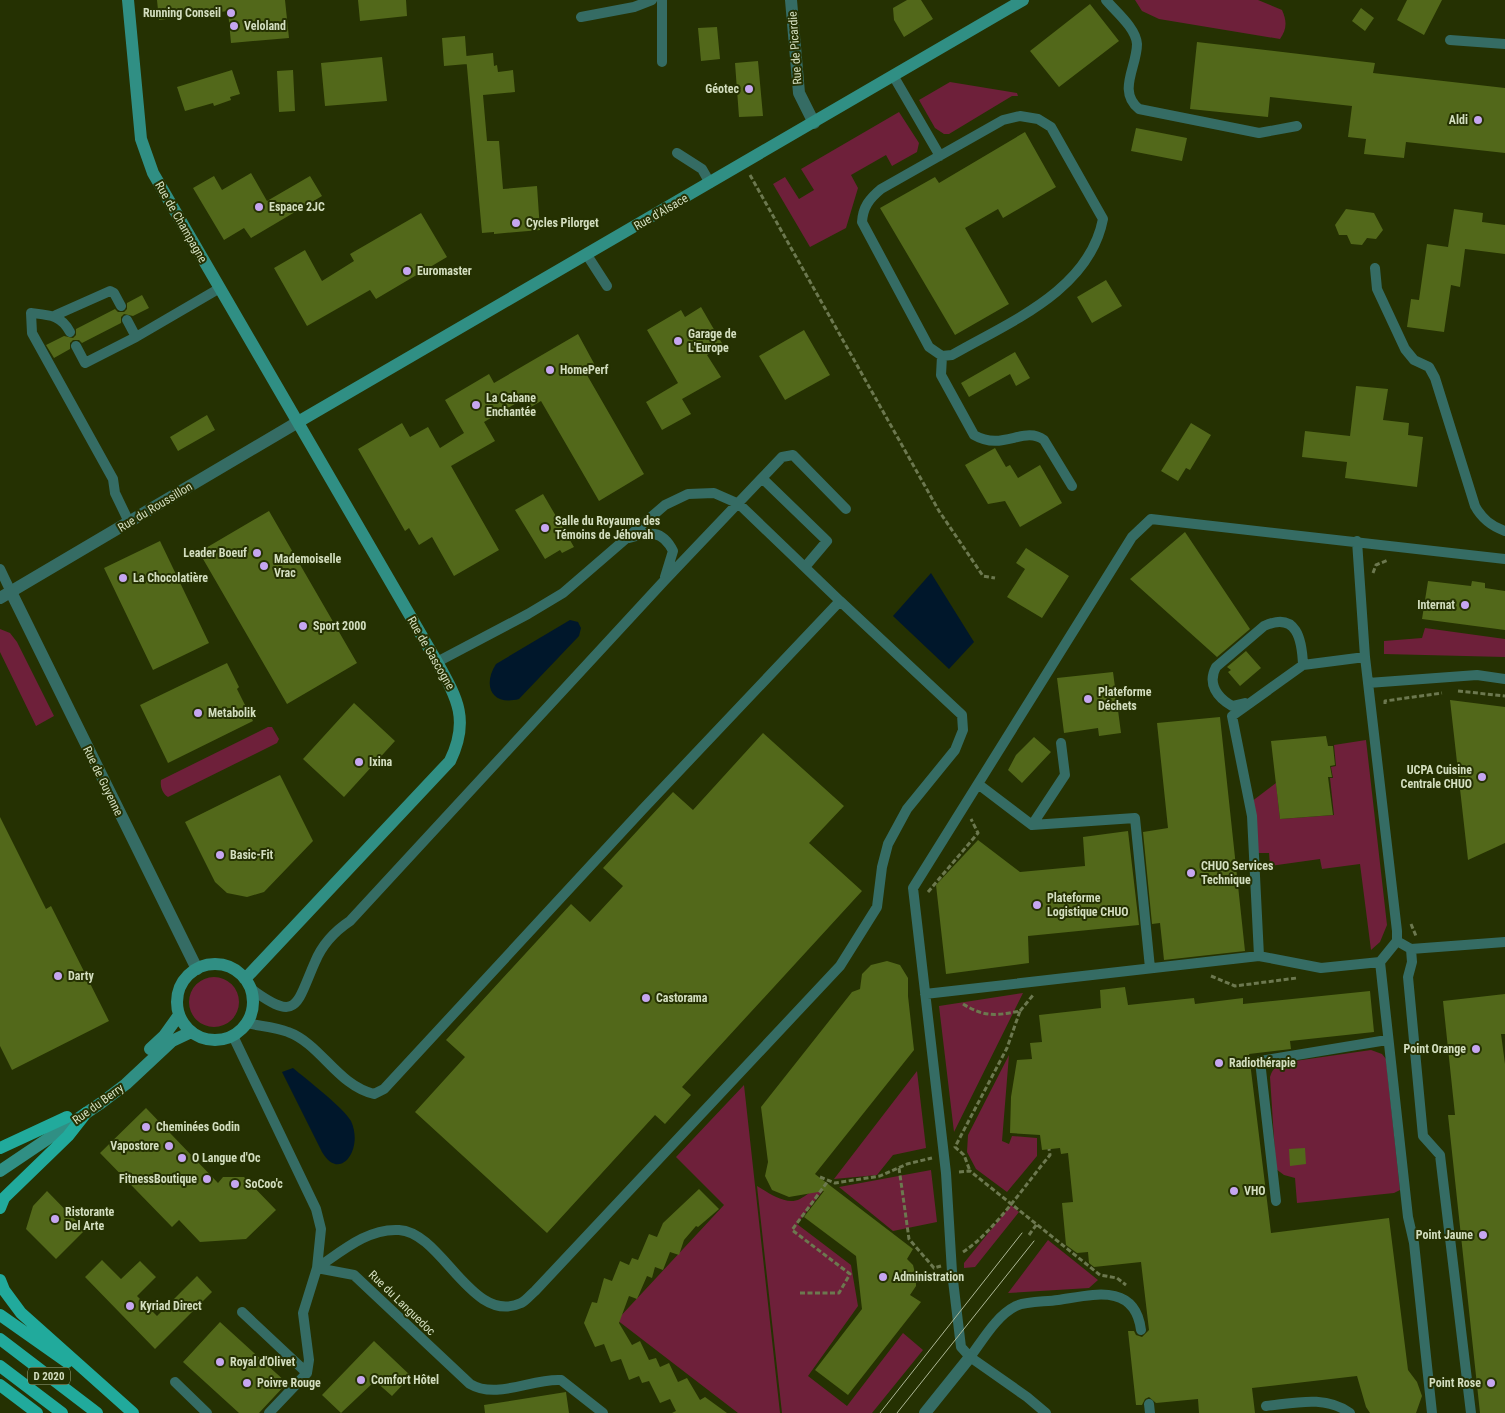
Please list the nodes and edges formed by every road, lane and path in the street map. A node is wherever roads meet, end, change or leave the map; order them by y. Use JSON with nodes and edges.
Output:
{"nodes":[{"id":1,"x":128,"y":0,"type":"edge"},
{"id":2,"x":652,"y":0,"type":"edge"},
{"id":3,"x":662,"y":0,"type":"edge"},
{"id":4,"x":791,"y":0,"type":"edge"},
{"id":5,"x":1023,"y":0,"type":"edge"},
{"id":6,"x":1106,"y":0,"type":"edge"},
{"id":7,"x":581,"y":17,"type":"dead end"},
{"id":8,"x":1450,"y":40,"type":"dead end"},
{"id":9,"x":1505,"y":44,"type":"edge"},
{"id":10,"x":662,"y":62,"type":"dead end"},
{"id":11,"x":894,"y":77,"type":"junction"},
{"id":12,"x":814,"y":123,"type":"junction"},
{"id":13,"x":1298,"y":126,"type":"dead end"},
{"id":14,"x":677,"y":153,"type":"dead end"},
{"id":15,"x":940,"y":156,"type":"junction"},
{"id":16,"x":743,"y":164,"type":"junction"},
{"id":17,"x":710,"y":183,"type":"junction"},
{"id":18,"x":587,"y":255,"type":"junction"},
{"id":19,"x":1375,"y":268,"type":"dead end"},
{"id":20,"x":607,"y":286,"type":"dead end"},
{"id":21,"x":220,"y":288,"type":"junction"},
{"id":22,"x":120,"y":306,"type":"dead end"},
{"id":23,"x":56,"y":315,"type":"junction"},
{"id":24,"x":127,"y":320,"type":"dead end"},
{"id":25,"x":70,"y":332,"type":"dead end"},
{"id":26,"x":136,"y":336,"type":"junction"},
{"id":27,"x":76,"y":346,"type":"dead end"},
{"id":28,"x":942,"y":356,"type":"junction"},
{"id":29,"x":298,"y":422,"type":"junction"},
{"id":30,"x":762,"y":478,"type":"junction"},
{"id":31,"x":1072,"y":486,"type":"dead end"},
{"id":32,"x":738,"y":504,"type":"junction"},
{"id":33,"x":846,"y":508,"type":"dead end"},
{"id":34,"x":129,"y":522,"type":"junction"},
{"id":35,"x":1505,"y":530,"type":"edge"},
{"id":36,"x":625,"y":539,"type":"junction"},
{"id":37,"x":1357,"y":541,"type":"junction"},
{"id":38,"x":1505,"y":559,"type":"edge"},
{"id":39,"x":1392,"y":560,"type":"dead end"},
{"id":40,"x":805,"y":567,"type":"junction"},
{"id":41,"x":0,"y":569,"type":"edge"},
{"id":42,"x":995,"y":578,"type":"dead end"},
{"id":43,"x":1372,"y":580,"type":"dead end"},
{"id":44,"x":664,"y":581,"type":"junction"},
{"id":45,"x":6,"y":595,"type":"edge"},
{"id":46,"x":840,"y":601,"type":"junction"},
{"id":47,"x":1365,"y":657,"type":"junction"},
{"id":48,"x":437,"y":662,"type":"junction"},
{"id":49,"x":1303,"y":665,"type":"junction"},
{"id":50,"x":1505,"y":679,"type":"edge"},
{"id":51,"x":1368,"y":683,"type":"junction"},
{"id":52,"x":1383,"y":683,"type":"junction"},
{"id":53,"x":1454,"y":691,"type":"dead end"},
{"id":54,"x":1446,"y":692,"type":"dead end"},
{"id":55,"x":1505,"y":696,"type":"edge"},
{"id":56,"x":1253,"y":698,"type":"junction"},
{"id":57,"x":1385,"y":701,"type":"junction"},
{"id":58,"x":1386,"y":710,"type":"dead end"},
{"id":59,"x":1061,"y":743,"type":"dead end"},
{"id":60,"x":978,"y":784,"type":"junction"},
{"id":61,"x":1032,"y":825,"type":"junction"},
{"id":62,"x":1411,"y":922,"type":"dead end"},
{"id":63,"x":1397,"y":941,"type":"junction"},
{"id":64,"x":1505,"y":942,"type":"edge"},
{"id":65,"x":1414,"y":949,"type":"junction"},
{"id":66,"x":1259,"y":956,"type":"junction"},
{"id":67,"x":1380,"y":962,"type":"junction"},
{"id":68,"x":1150,"y":968,"type":"junction"},
{"id":69,"x":197,"y":969,"type":"junction"},
{"id":70,"x":247,"y":983,"type":"junction"},
{"id":71,"x":925,"y":994,"type":"junction"},
{"id":72,"x":179,"y":1015,"type":"junction"},
{"id":73,"x":246,"y":1024,"type":"junction"},
{"id":74,"x":191,"y":1032,"type":"junction"},
{"id":75,"x":233,"y":1036,"type":"junction"},
{"id":76,"x":1387,"y":1040,"type":"junction"},
{"id":77,"x":86,"y":1113,"type":"junction"},
{"id":78,"x":67,"y":1117,"type":"junction"},
{"id":79,"x":955,"y":1147,"type":"dead end"},
{"id":80,"x":0,"y":1148,"type":"edge"},
{"id":81,"x":1050,"y":1149,"type":"dead end"},
{"id":82,"x":944,"y":1156,"type":"junction"},
{"id":83,"x":0,"y":1161,"type":"edge"},
{"id":84,"x":900,"y":1168,"type":"junction"},
{"id":85,"x":0,"y":1171,"type":"edge"},
{"id":86,"x":946,"y":1173,"type":"junction"},
{"id":87,"x":820,"y":1178,"type":"dead end"},
{"id":88,"x":828,"y":1181,"type":"junction"},
{"id":89,"x":1276,"y":1201,"type":"dead end"},
{"id":90,"x":1010,"y":1203,"type":"junction"},
{"id":91,"x":0,"y":1208,"type":"edge"},
{"id":92,"x":1037,"y":1224,"type":"junction"},
{"id":93,"x":1029,"y":1236,"type":"dead end"},
{"id":94,"x":952,"y":1260,"type":"junction"},
{"id":95,"x":317,"y":1268,"type":"junction"},
{"id":96,"x":0,"y":1280,"type":"edge"},
{"id":97,"x":800,"y":1293,"type":"dead end"},
{"id":98,"x":1134,"y":1307,"type":"junction"},
{"id":99,"x":242,"y":1312,"type":"dead end"},
{"id":100,"x":0,"y":1315,"type":"edge"},
{"id":101,"x":1141,"y":1330,"type":"dead end"},
{"id":102,"x":0,"y":1339,"type":"edge"},
{"id":103,"x":970,"y":1357,"type":"junction"},
{"id":104,"x":0,"y":1366,"type":"edge"},
{"id":105,"x":306,"y":1373,"type":"junction"},
{"id":106,"x":175,"y":1382,"type":"dead end"},
{"id":107,"x":0,"y":1385,"type":"edge"},
{"id":108,"x":100,"y":1385,"type":"junction"},
{"id":109,"x":1266,"y":1406,"type":"dead end"},
{"id":110,"x":37,"y":1413,"type":"edge"},
{"id":111,"x":62,"y":1413,"type":"edge"},
{"id":112,"x":97,"y":1413,"type":"edge"},
{"id":113,"x":133,"y":1413,"type":"edge"},
{"id":114,"x":207,"y":1413,"type":"edge"},
{"id":115,"x":269,"y":1413,"type":"edge"},
{"id":116,"x":603,"y":1413,"type":"edge"},
{"id":117,"x":925,"y":1413,"type":"edge"},
{"id":118,"x":1046,"y":1413,"type":"edge"},
{"id":119,"x":1350,"y":1413,"type":"edge"},
{"id":120,"x":1432,"y":1413,"type":"edge"},
{"id":121,"x":1471,"y":1413,"type":"edge"}],
"edges":[{"from":1,"to":21,"type":"street","name":"Rue de Champagne"},
{"from":2,"to":7,"type":"lane"},
{"from":3,"to":10,"type":"lane"},
{"from":4,"to":12,"type":"street","name":"Rue de Picardie"},
{"from":5,"to":11,"type":"street","name":"Rue d'Alsace"},
{"from":6,"to":13,"type":"lane"},
{"from":8,"to":9,"type":"lane"},
{"from":11,"to":12,"type":"street","name":"Rue d'Alsace"},
{"from":11,"to":15,"type":"lane"},
{"from":12,"to":16,"type":"street","name":"Rue d'Alsace"},
{"from":14,"to":17,"type":"lane"},
{"from":15,"to":28,"type":"lane"},
{"from":15,"to":28,"type":"lane"},
{"from":16,"to":17,"type":"street","name":"Rue d'Alsace"},
{"from":16,"to":42,"type":"path"},
{"from":17,"to":18,"type":"street","name":"Rue d'Alsace"},
{"from":18,"to":20,"type":"lane"},
{"from":18,"to":29,"type":"street","name":"Rue d'Alsace"},
{"from":19,"to":35,"type":"lane"},
{"from":21,"to":26,"type":"lane"},
{"from":21,"to":29,"type":"street","name":"Rue de Champagne"},
{"from":22,"to":23,"type":"lane"},
{"from":23,"to":25,"type":"lane"},
{"from":23,"to":34,"type":"lane"},
{"from":24,"to":26,"type":"lane"},
{"from":26,"to":27,"type":"lane"},
{"from":28,"to":31,"type":"lane"},
{"from":29,"to":34,"type":"street","name":"Rue du Roussillon"},
{"from":29,"to":48,"type":"street","name":"Rue de Gascogne"},
{"from":30,"to":32,"type":"lane"},
{"from":30,"to":33,"type":"lane"},
{"from":30,"to":40,"type":"lane"},
{"from":32,"to":36,"type":"lane"},
{"from":32,"to":40,"type":"lane"},
{"from":32,"to":44,"type":"lane"},
{"from":34,"to":45,"type":"street","name":"Rue du Roussillon"},
{"from":36,"to":44,"type":"lane"},
{"from":36,"to":48,"type":"lane"},
{"from":37,"to":38,"type":"lane"},
{"from":37,"to":47,"type":"lane"},
{"from":37,"to":60,"type":"lane"},
{"from":39,"to":43,"type":"path"},
{"from":40,"to":46,"type":"lane"},
{"from":41,"to":45,"type":"lane"},
{"from":44,"to":70,"type":"lane"},
{"from":45,"to":69,"type":"street","name":"Rue de Guyenne"},
{"from":46,"to":73,"type":"lane"},
{"from":46,"to":95,"type":"lane"},
{"from":47,"to":49,"type":"lane"},
{"from":47,"to":51,"type":"lane"},
{"from":48,"to":70,"type":"street","name":"Rue de Gascogne"},
{"from":49,"to":56,"type":"lane"},
{"from":49,"to":56,"type":"lane"},
{"from":50,"to":52,"type":"lane"},
{"from":51,"to":52,"type":"lane"},
{"from":51,"to":63,"type":"lane"},
{"from":52,"to":57,"type":"path"},
{"from":53,"to":55,"type":"path"},
{"from":54,"to":57,"type":"path"},
{"from":56,"to":66,"type":"lane"},
{"from":57,"to":58,"type":"path"},
{"from":59,"to":61,"type":"lane"},
{"from":60,"to":61,"type":"lane"},
{"from":60,"to":71,"type":"lane"},
{"from":61,"to":68,"type":"lane"},
{"from":62,"to":65,"type":"path"},
{"from":63,"to":65,"type":"lane"},
{"from":63,"to":67,"type":"lane"},
{"from":64,"to":65,"type":"lane"},
{"from":65,"to":121,"type":"lane"},
{"from":66,"to":67,"type":"lane"},
{"from":66,"to":68,"type":"lane"},
{"from":67,"to":76,"type":"lane"},
{"from":68,"to":71,"type":"lane"},
{"from":69,"to":70,"type":"street"},
{"from":69,"to":72,"type":"street"},
{"from":70,"to":73,"type":"street"},
{"from":71,"to":82,"type":"lane"},
{"from":72,"to":74,"type":"street"},
{"from":72,"to":78,"type":"street","name":"Rue du Berry"},
{"from":73,"to":75,"type":"street"},
{"from":74,"to":75,"type":"street"},
{"from":74,"to":77,"type":"street","name":"Rue du Berry"},
{"from":75,"to":95,"type":"lane"},
{"from":76,"to":89,"type":"lane"},
{"from":76,"to":120,"type":"lane"},
{"from":77,"to":85,"type":"street","name":"Rue du Berry"},
{"from":77,"to":91,"type":"main road"},
{"from":78,"to":80,"type":"main road"},
{"from":78,"to":83,"type":"street","name":"Rue du Berry"},
{"from":79,"to":82,"type":"path"},
{"from":81,"to":90,"type":"path"},
{"from":82,"to":84,"type":"path"},
{"from":82,"to":86,"type":"lane"},
{"from":84,"to":88,"type":"path"},
{"from":84,"to":94,"type":"path"},
{"from":86,"to":90,"type":"path"},
{"from":86,"to":94,"type":"lane"},
{"from":87,"to":88,"type":"path"},
{"from":88,"to":97,"type":"path"},
{"from":90,"to":92,"type":"path"},
{"from":90,"to":94,"type":"path"},
{"from":92,"to":93,"type":"path"},
{"from":92,"to":98,"type":"path"},
{"from":94,"to":103,"type":"lane"},
{"from":95,"to":105,"type":"lane"},
{"from":95,"to":116,"type":"lane","name":"Rue du Languedoc"},
{"from":96,"to":108,"type":"main road"},
{"from":98,"to":101,"type":"lane"},
{"from":98,"to":103,"type":"lane"},
{"from":99,"to":105,"type":"lane"},
{"from":100,"to":108,"type":"main road"},
{"from":102,"to":112,"type":"main road","number":"D 2020"},
{"from":103,"to":117,"type":"street"},
{"from":103,"to":118,"type":"lane"},
{"from":104,"to":111,"type":"main road","number":"D 2020"},
{"from":105,"to":115,"type":"lane"},
{"from":106,"to":114,"type":"lane"},
{"from":107,"to":110,"type":"main road"},
{"from":108,"to":113,"type":"main road"},
{"from":109,"to":119,"type":"lane"}]}
